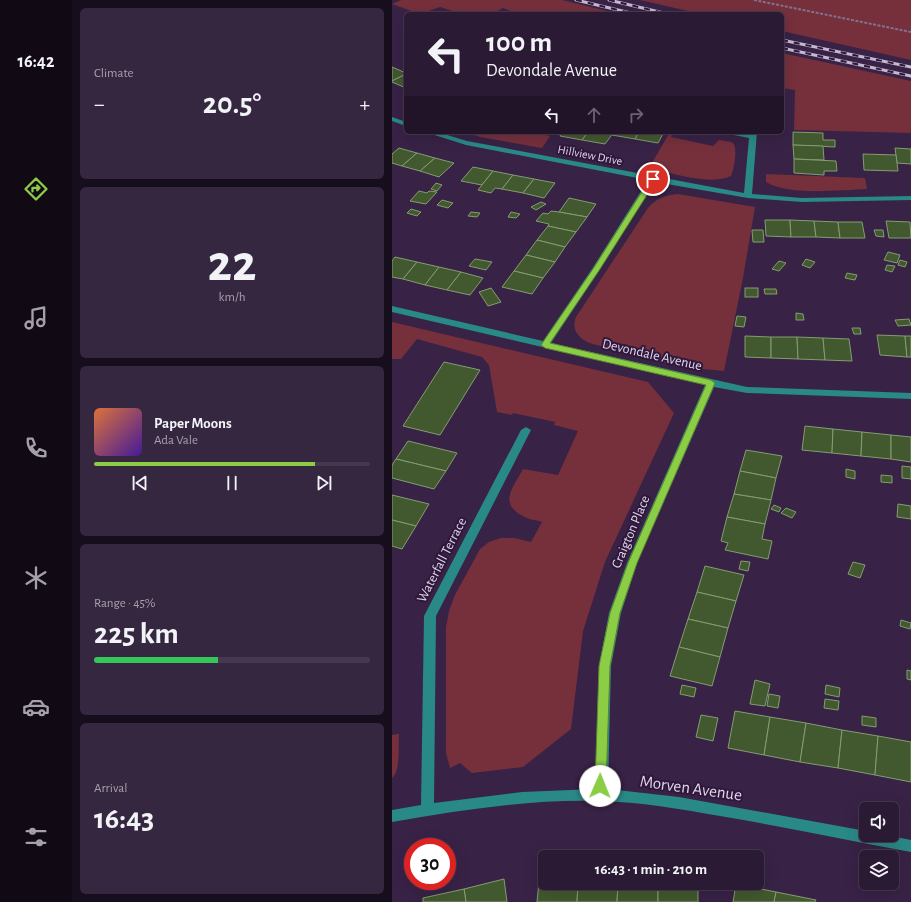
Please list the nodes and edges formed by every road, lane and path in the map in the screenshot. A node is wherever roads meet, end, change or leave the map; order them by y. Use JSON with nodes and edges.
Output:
{"nodes":[{"id":1,"x":754,"y":0,"type":"edge"},
{"id":2,"x":911,"y":32,"type":"edge"},
{"id":3,"x":392,"y":119,"type":"edge"},
{"id":4,"x":404,"y":123,"type":"edge"},
{"id":5,"x":436,"y":134,"type":"edge"},
{"id":6,"x":752,"y":134,"type":"edge"},
{"id":7,"x":653,"y":179,"type":"junction"},
{"id":8,"x":748,"y":196,"type":"junction"},
{"id":9,"x":911,"y":198,"type":"edge"},
{"id":10,"x":392,"y":309,"type":"edge"},
{"id":11,"x":545,"y":345,"type":"junction"},
{"id":12,"x":711,"y":383,"type":"junction"},
{"id":13,"x":911,"y":396,"type":"edge"},
{"id":14,"x":526,"y":430,"type":"dead end"},
{"id":15,"x":601,"y":795,"type":"junction"},
{"id":16,"x":427,"y":810,"type":"junction"},
{"id":17,"x":392,"y":816,"type":"edge"},
{"id":18,"x":911,"y":846,"type":"edge"}],
"edges":[{"from":1,"to":2,"type":"path"},
{"from":3,"to":4,"type":"street"},
{"from":5,"to":7,"type":"street","name":"Hillview Drive"},
{"from":6,"to":8,"type":"street"},
{"from":7,"to":8,"type":"street","name":"Hillview Drive"},
{"from":7,"to":11,"type":"street"},
{"from":8,"to":9,"type":"street","name":"Hillview Drive"},
{"from":10,"to":11,"type":"street","name":"Devondale Avenue"},
{"from":11,"to":12,"type":"street","name":"Devondale Avenue"},
{"from":12,"to":13,"type":"street","name":"Devondale Avenue"},
{"from":12,"to":15,"type":"street","name":"Craigton Place"},
{"from":14,"to":16,"type":"street","name":"Waterfall Terrace"},
{"from":15,"to":16,"type":"street","name":"Morven Avenue"},
{"from":15,"to":18,"type":"street","name":"Morven Avenue"},
{"from":16,"to":17,"type":"street","name":"Morven Avenue"}]}
